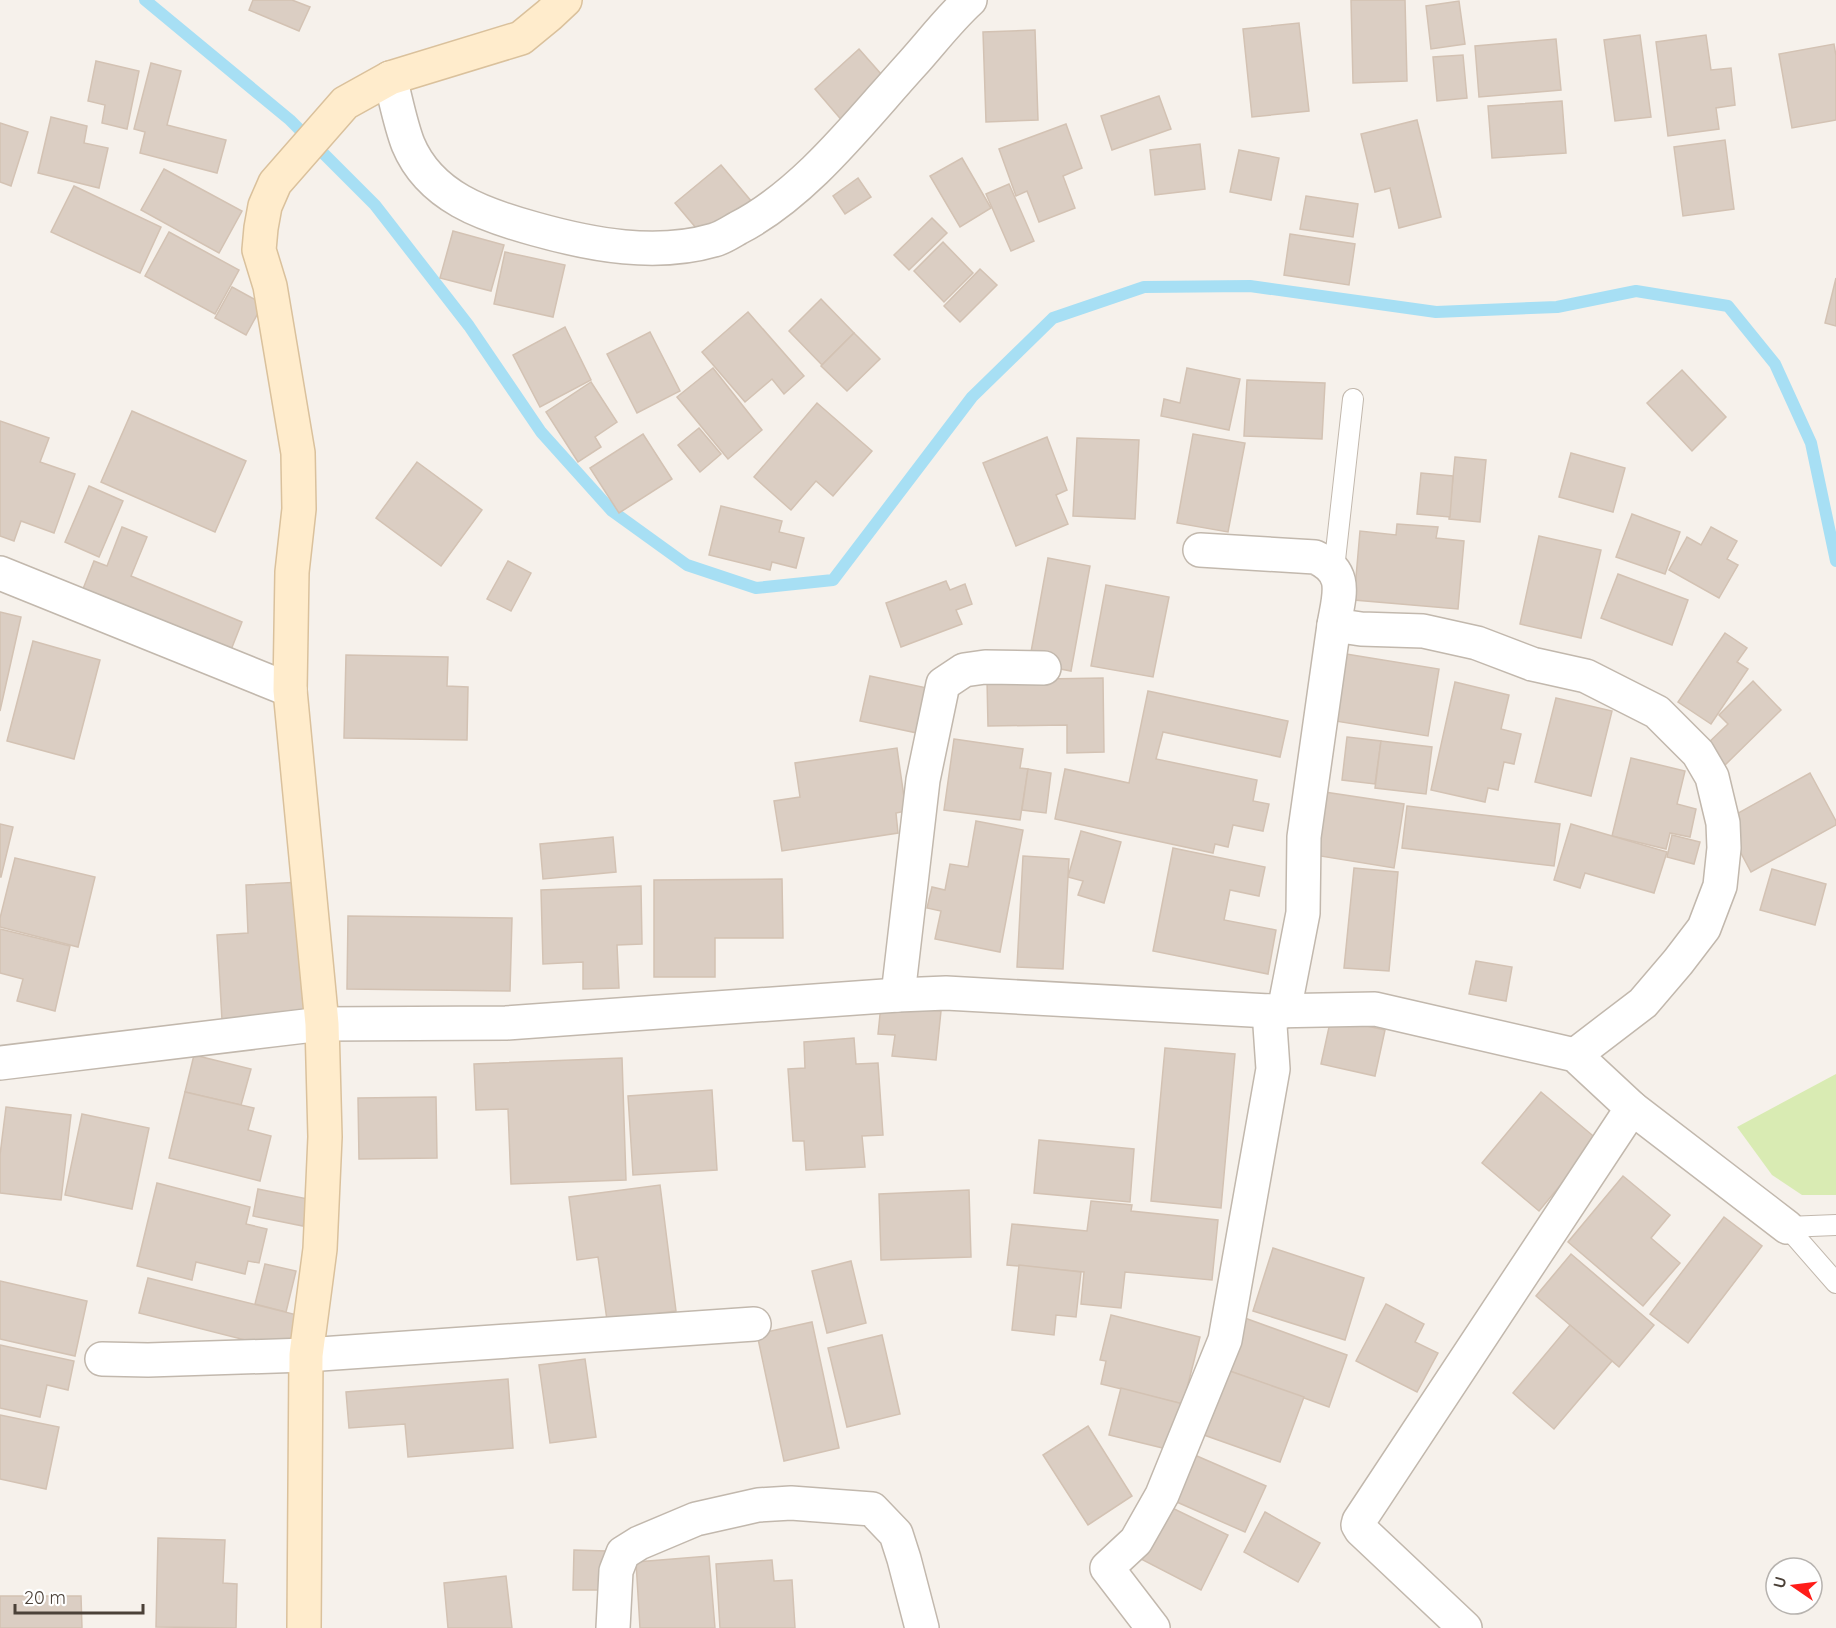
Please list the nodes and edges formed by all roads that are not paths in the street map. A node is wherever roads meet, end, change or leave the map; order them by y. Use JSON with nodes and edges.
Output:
{"nodes":[{"id":1,"x":564,"y":0,"type":"edge"},
{"id":2,"x":970,"y":0,"type":"edge"},
{"id":3,"x":390,"y":78,"type":"junction"},
{"id":4,"x":1353,"y":399,"type":"dead end"},
{"id":5,"x":1200,"y":550,"type":"dead end"},
{"id":6,"x":1334,"y":569,"type":"junction"},
{"id":7,"x":0,"y":573,"type":"edge"},
{"id":8,"x":1334,"y":625,"type":"junction"},
{"id":9,"x":1044,"y":668,"type":"dead end"},
{"id":10,"x":290,"y":690,"type":"junction"},
{"id":11,"x":898,"y":995,"type":"junction"},
{"id":12,"x":1276,"y":1011,"type":"junction"},
{"id":13,"x":322,"y":1024,"type":"junction"},
{"id":14,"x":1575,"y":1055,"type":"junction"},
{"id":15,"x":0,"y":1063,"type":"edge"},
{"id":16,"x":1632,"y":1108,"type":"junction"},
{"id":17,"x":1836,"y":1225,"type":"edge"},
{"id":18,"x":1787,"y":1227,"type":"junction"},
{"id":19,"x":1836,"y":1283,"type":"edge"},
{"id":20,"x":754,"y":1324,"type":"dead end"},
{"id":21,"x":306,"y":1355,"type":"junction"},
{"id":22,"x":102,"y":1359,"type":"dead end"},
{"id":23,"x":304,"y":1628,"type":"edge"},
{"id":24,"x":613,"y":1628,"type":"edge"},
{"id":25,"x":921,"y":1628,"type":"edge"},
{"id":26,"x":1153,"y":1628,"type":"edge"},
{"id":27,"x":1465,"y":1628,"type":"edge"}],
"edges":[{"from":1,"to":3,"type":"street"},
{"from":2,"to":3,"type":"street"},
{"from":3,"to":10,"type":"street"},
{"from":4,"to":6,"type":"lane"},
{"from":5,"to":6,"type":"street"},
{"from":6,"to":8,"type":"street"},
{"from":7,"to":10,"type":"street"},
{"from":8,"to":12,"type":"street"},
{"from":8,"to":14,"type":"street"},
{"from":9,"to":11,"type":"street"},
{"from":10,"to":13,"type":"street"},
{"from":11,"to":12,"type":"street"},
{"from":11,"to":13,"type":"street"},
{"from":12,"to":14,"type":"street"},
{"from":12,"to":26,"type":"street"},
{"from":13,"to":15,"type":"street"},
{"from":13,"to":21,"type":"street"},
{"from":14,"to":16,"type":"street"},
{"from":16,"to":18,"type":"street"},
{"from":16,"to":27,"type":"street"},
{"from":17,"to":18,"type":"lane"},
{"from":18,"to":19,"type":"lane"},
{"from":20,"to":21,"type":"street"},
{"from":21,"to":22,"type":"street"},
{"from":21,"to":23,"type":"street"},
{"from":24,"to":25,"type":"street"}]}
